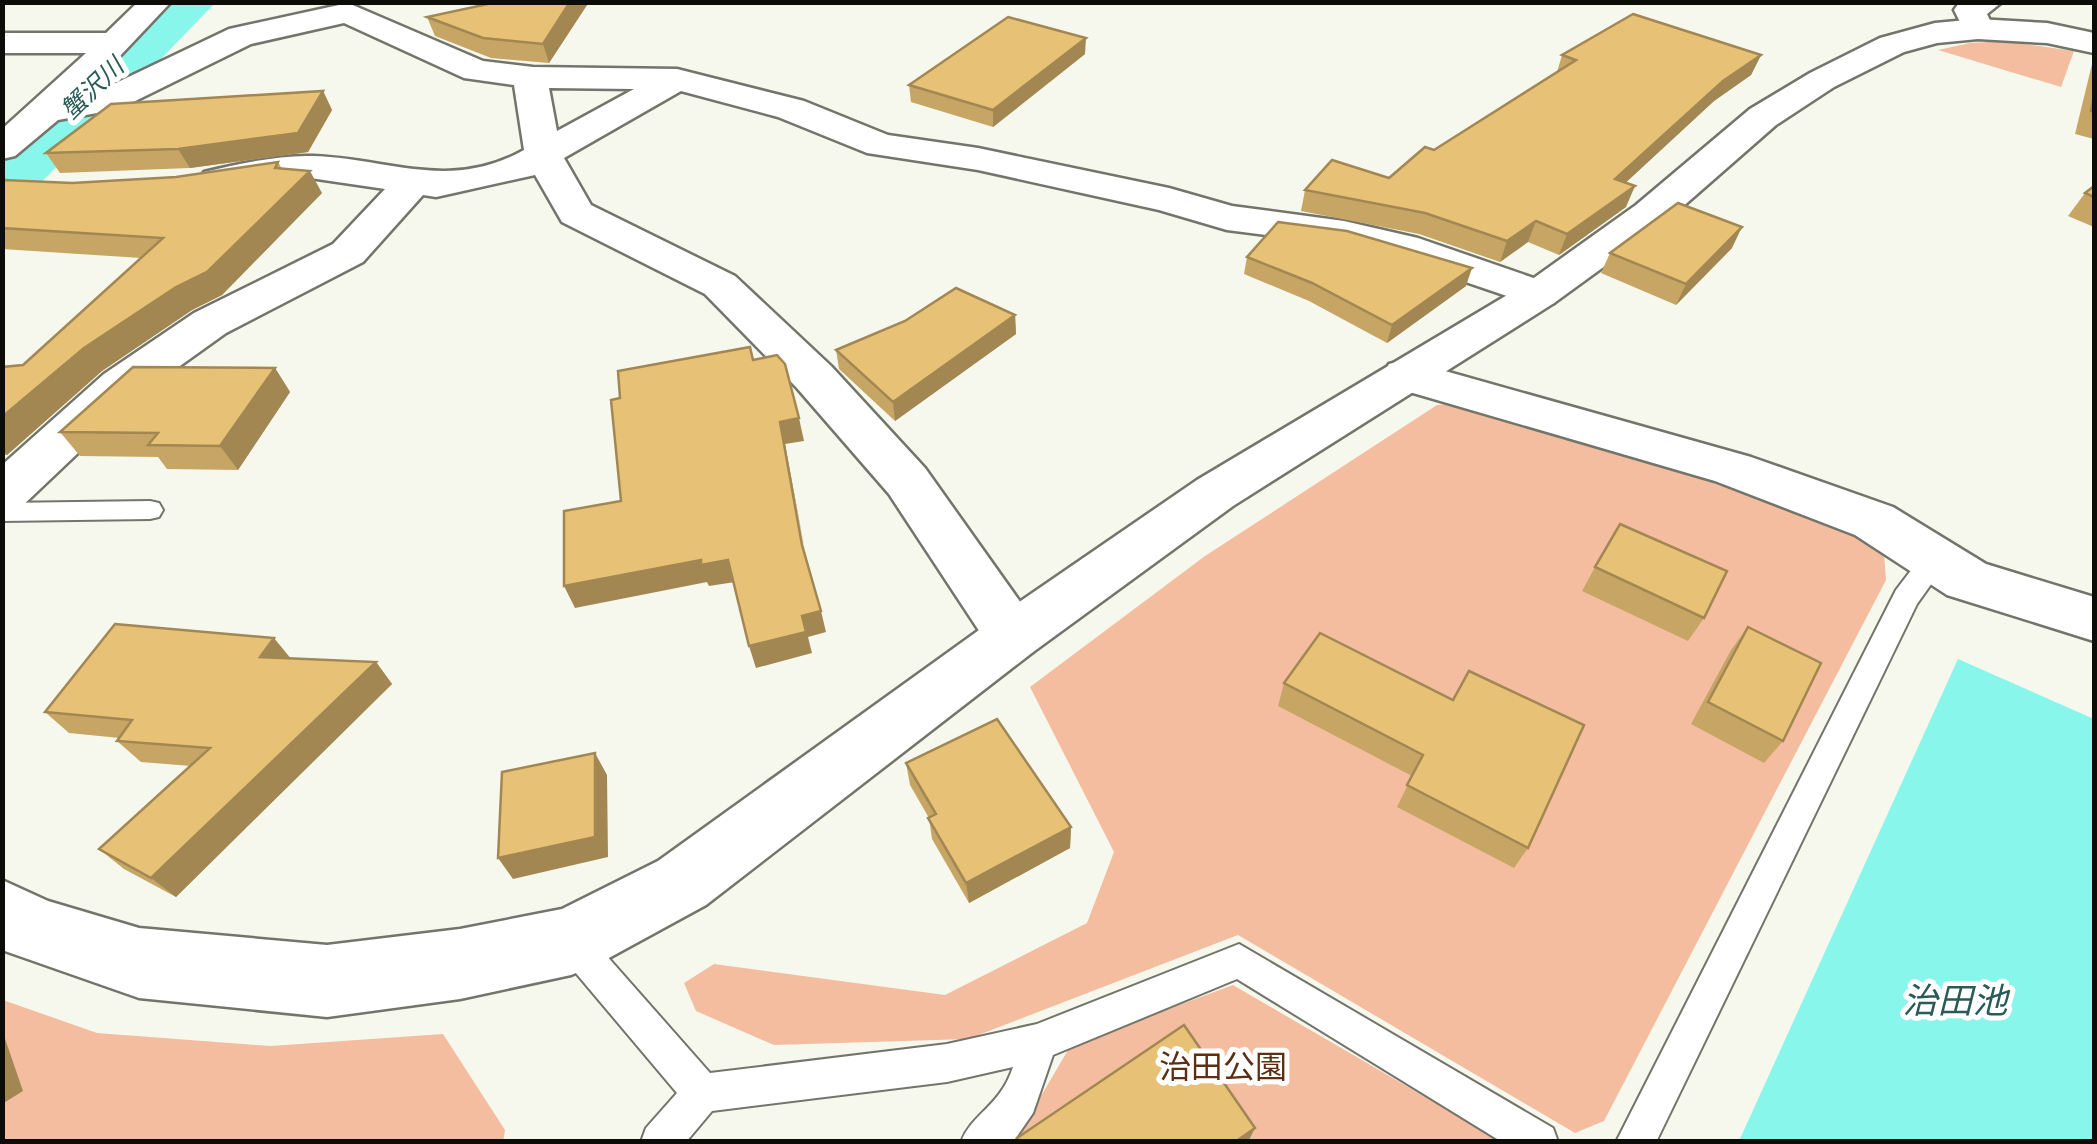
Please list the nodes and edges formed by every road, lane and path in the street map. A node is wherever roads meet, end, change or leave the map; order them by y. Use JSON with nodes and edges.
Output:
{"nodes":[{"id":1,"x":349,"y":8,"type":"edge"},
{"id":2,"x":147,"y":13,"type":"edge"},
{"id":3,"x":1982,"y":16,"type":"edge"},
{"id":4,"x":2,"y":32,"type":"edge"},
{"id":5,"x":241,"y":36,"type":"junction"},
{"id":6,"x":2094,"y":42,"type":"edge"},
{"id":7,"x":2,"y":43,"type":"edge"},
{"id":8,"x":48,"y":43,"type":"junction"},
{"id":9,"x":116,"y":43,"type":"junction"},
{"id":10,"x":534,"y":77,"type":"junction"},
{"id":11,"x":677,"y":80,"type":"junction"},
{"id":12,"x":67,"y":107,"type":"junction"},
{"id":13,"x":2,"y":148,"type":"edge"},
{"id":14,"x":543,"y":154,"type":"junction"},
{"id":15,"x":190,"y":184,"type":"edge"},
{"id":16,"x":411,"y":184,"type":"junction"},
{"id":17,"x":1539,"y":294,"type":"junction"},
{"id":18,"x":1406,"y":375,"type":"junction"},
{"id":19,"x":2,"y":494,"type":"edge"},
{"id":20,"x":150,"y":510,"type":"dead end"},
{"id":21,"x":2,"y":512,"type":"edge"},
{"id":22,"x":1935,"y":559,"type":"junction"},
{"id":23,"x":2094,"y":619,"type":"edge"},
{"id":24,"x":1013,"y":636,"type":"junction"},
{"id":25,"x":2,"y":914,"type":"edge"},
{"id":26,"x":571,"y":941,"type":"junction"},
{"id":27,"x":1037,"y":1043,"type":"junction"},
{"id":28,"x":702,"y":1093,"type":"junction"},
{"id":29,"x":660,"y":1142,"type":"edge"},
{"id":30,"x":980,"y":1142,"type":"edge"},
{"id":31,"x":1539,"y":1142,"type":"edge"},
{"id":32,"x":1635,"y":1142,"type":"edge"}],
"edges":[{"from":1,"to":5,"type":"street"},
{"from":1,"to":10,"type":"street"},
{"from":2,"to":5,"type":"street"},
{"from":2,"to":9,"type":"street"},
{"from":3,"to":6,"type":"street"},
{"from":3,"to":17,"type":"street"},
{"from":4,"to":8,"type":"street"},
{"from":5,"to":12,"type":"street"},
{"from":7,"to":8,"type":"street"},
{"from":8,"to":9,"type":"street"},
{"from":9,"to":12,"type":"street"},
{"from":10,"to":11,"type":"street"},
{"from":10,"to":14,"type":"street"},
{"from":11,"to":14,"type":"street"},
{"from":11,"to":17,"type":"street"},
{"from":12,"to":13,"type":"street"},
{"from":14,"to":16,"type":"street"},
{"from":14,"to":24,"type":"street"},
{"from":15,"to":16,"type":"street"},
{"from":16,"to":19,"type":"street"},
{"from":17,"to":18,"type":"street"},
{"from":18,"to":22,"type":"street"},
{"from":18,"to":24,"type":"street"},
{"from":20,"to":21,"type":"lane"},
{"from":22,"to":23,"type":"street"},
{"from":22,"to":32,"type":"lane"},
{"from":24,"to":26,"type":"street"},
{"from":25,"to":26,"type":"street"},
{"from":26,"to":28,"type":"lane"},
{"from":27,"to":28,"type":"lane"},
{"from":27,"to":30,"type":"lane"},
{"from":27,"to":31,"type":"lane"},
{"from":28,"to":29,"type":"lane"}]}
